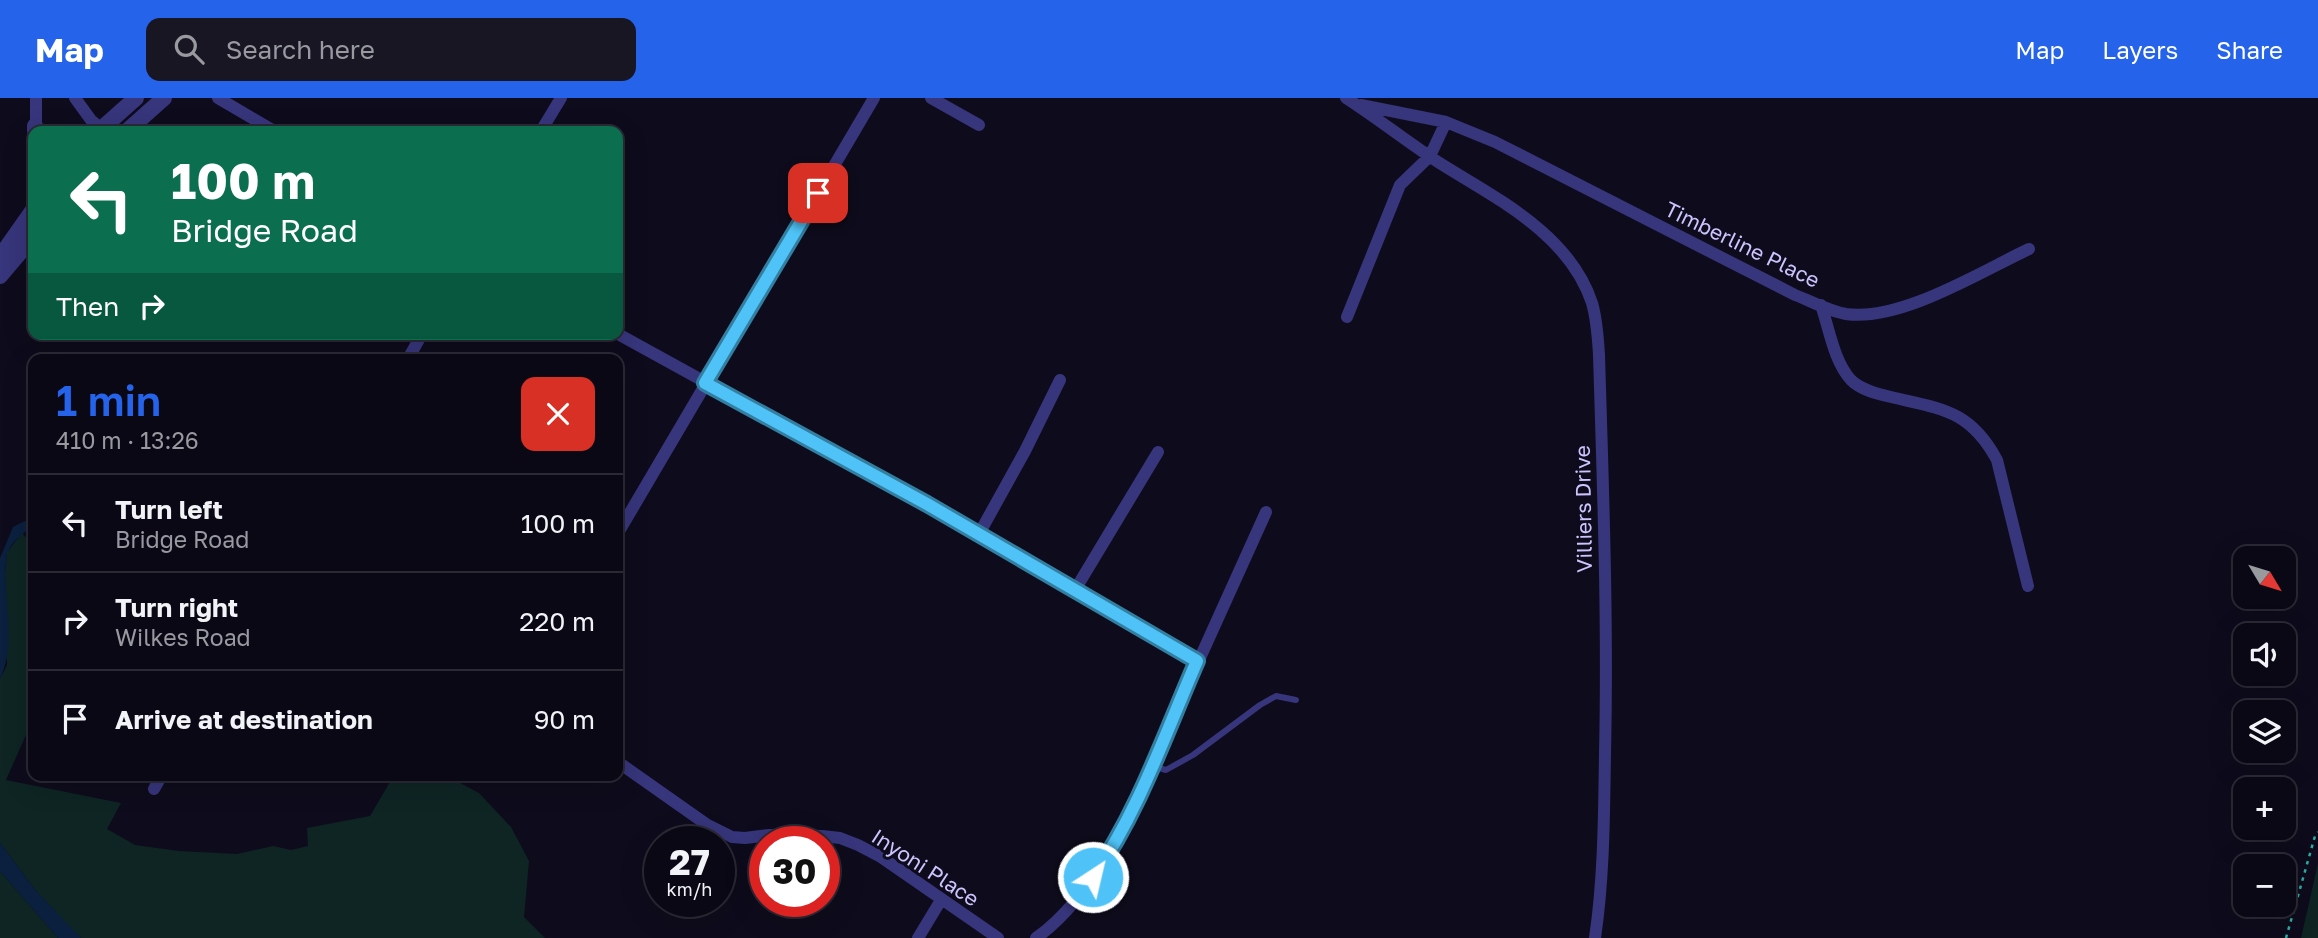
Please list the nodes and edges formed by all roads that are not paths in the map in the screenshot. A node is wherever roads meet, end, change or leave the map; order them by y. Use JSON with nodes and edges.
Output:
{"nodes":[{"id":1,"x":36,"y":98,"type":"edge"},
{"id":2,"x":75,"y":98,"type":"edge"},
{"id":3,"x":136,"y":98,"type":"edge"},
{"id":4,"x":164,"y":98,"type":"edge"},
{"id":5,"x":218,"y":98,"type":"edge"},
{"id":6,"x":561,"y":98,"type":"edge"},
{"id":7,"x":874,"y":98,"type":"edge"},
{"id":8,"x":932,"y":98,"type":"edge"},
{"id":9,"x":1351,"y":101,"type":"edge"},
{"id":10,"x":1446,"y":122,"type":"junction"},
{"id":11,"x":979,"y":125,"type":"dead end"},
{"id":12,"x":36,"y":126,"type":"edge"},
{"id":13,"x":97,"y":126,"type":"edge"},
{"id":14,"x":105,"y":126,"type":"edge"},
{"id":15,"x":133,"y":126,"type":"edge"},
{"id":16,"x":266,"y":126,"type":"edge"},
{"id":17,"x":544,"y":126,"type":"edge"},
{"id":18,"x":1430,"y":156,"type":"junction"},
{"id":19,"x":28,"y":217,"type":"edge"},
{"id":20,"x":28,"y":243,"type":"edge"},
{"id":21,"x":2029,"y":249,"type":"dead end"},
{"id":22,"x":0,"y":257,"type":"edge"},
{"id":23,"x":0,"y":276,"type":"edge"},
{"id":24,"x":1821,"y":305,"type":"junction"},
{"id":25,"x":1348,"y":317,"type":"dead end"},
{"id":26,"x":623,"y":337,"type":"edge"},
{"id":27,"x":1060,"y":380,"type":"dead end"},
{"id":28,"x":705,"y":383,"type":"junction"},
{"id":29,"x":1158,"y":452,"type":"dead end"},
{"id":30,"x":1266,"y":512,"type":"dead end"},
{"id":31,"x":623,"y":524,"type":"edge"},
{"id":32,"x":979,"y":534,"type":"junction"},
{"id":33,"x":2028,"y":586,"type":"dead end"},
{"id":34,"x":1075,"y":590,"type":"junction"},
{"id":35,"x":1197,"y":661,"type":"junction"},
{"id":36,"x":1296,"y":700,"type":"dead end"},
{"id":37,"x":623,"y":766,"type":"edge"},
{"id":38,"x":1152,"y":766,"type":"junction"},
{"id":39,"x":159,"y":781,"type":"edge"},
{"id":40,"x":154,"y":789,"type":"dead end"},
{"id":41,"x":941,"y":900,"type":"junction"},
{"id":42,"x":918,"y":938,"type":"edge"},
{"id":43,"x":998,"y":938,"type":"edge"},
{"id":44,"x":1036,"y":938,"type":"edge"},
{"id":45,"x":1595,"y":938,"type":"edge"}],
"edges":[{"from":1,"to":12,"type":"street"},
{"from":2,"to":13,"type":"street"},
{"from":3,"to":14,"type":"street"},
{"from":4,"to":15,"type":"street"},
{"from":5,"to":16,"type":"street"},
{"from":6,"to":17,"type":"street"},
{"from":7,"to":28,"type":"street"},
{"from":8,"to":11,"type":"street"},
{"from":9,"to":10,"type":"street","name":"Timberline Place"},
{"from":9,"to":18,"type":"street","name":"Villiers Drive"},
{"from":10,"to":18,"type":"street"},
{"from":10,"to":24,"type":"street","name":"Timberline Place"},
{"from":18,"to":25,"type":"street"},
{"from":18,"to":45,"type":"street","name":"Villiers Drive"},
{"from":19,"to":22,"type":"street"},
{"from":20,"to":23,"type":"street"},
{"from":21,"to":24,"type":"street","name":"Timberline Place"},
{"from":24,"to":33,"type":"street"},
{"from":26,"to":28,"type":"street"},
{"from":27,"to":32,"type":"street"},
{"from":28,"to":31,"type":"street"},
{"from":28,"to":32,"type":"street"},
{"from":29,"to":34,"type":"street"},
{"from":30,"to":35,"type":"street"},
{"from":32,"to":34,"type":"street"},
{"from":34,"to":35,"type":"street"},
{"from":35,"to":38,"type":"street"},
{"from":36,"to":38,"type":"lane"},
{"from":37,"to":41,"type":"street","name":"Inyoni Place"},
{"from":38,"to":44,"type":"street"},
{"from":39,"to":40,"type":"street"},
{"from":41,"to":42,"type":"street"},
{"from":41,"to":43,"type":"street","name":"Inyoni Place"}]}
